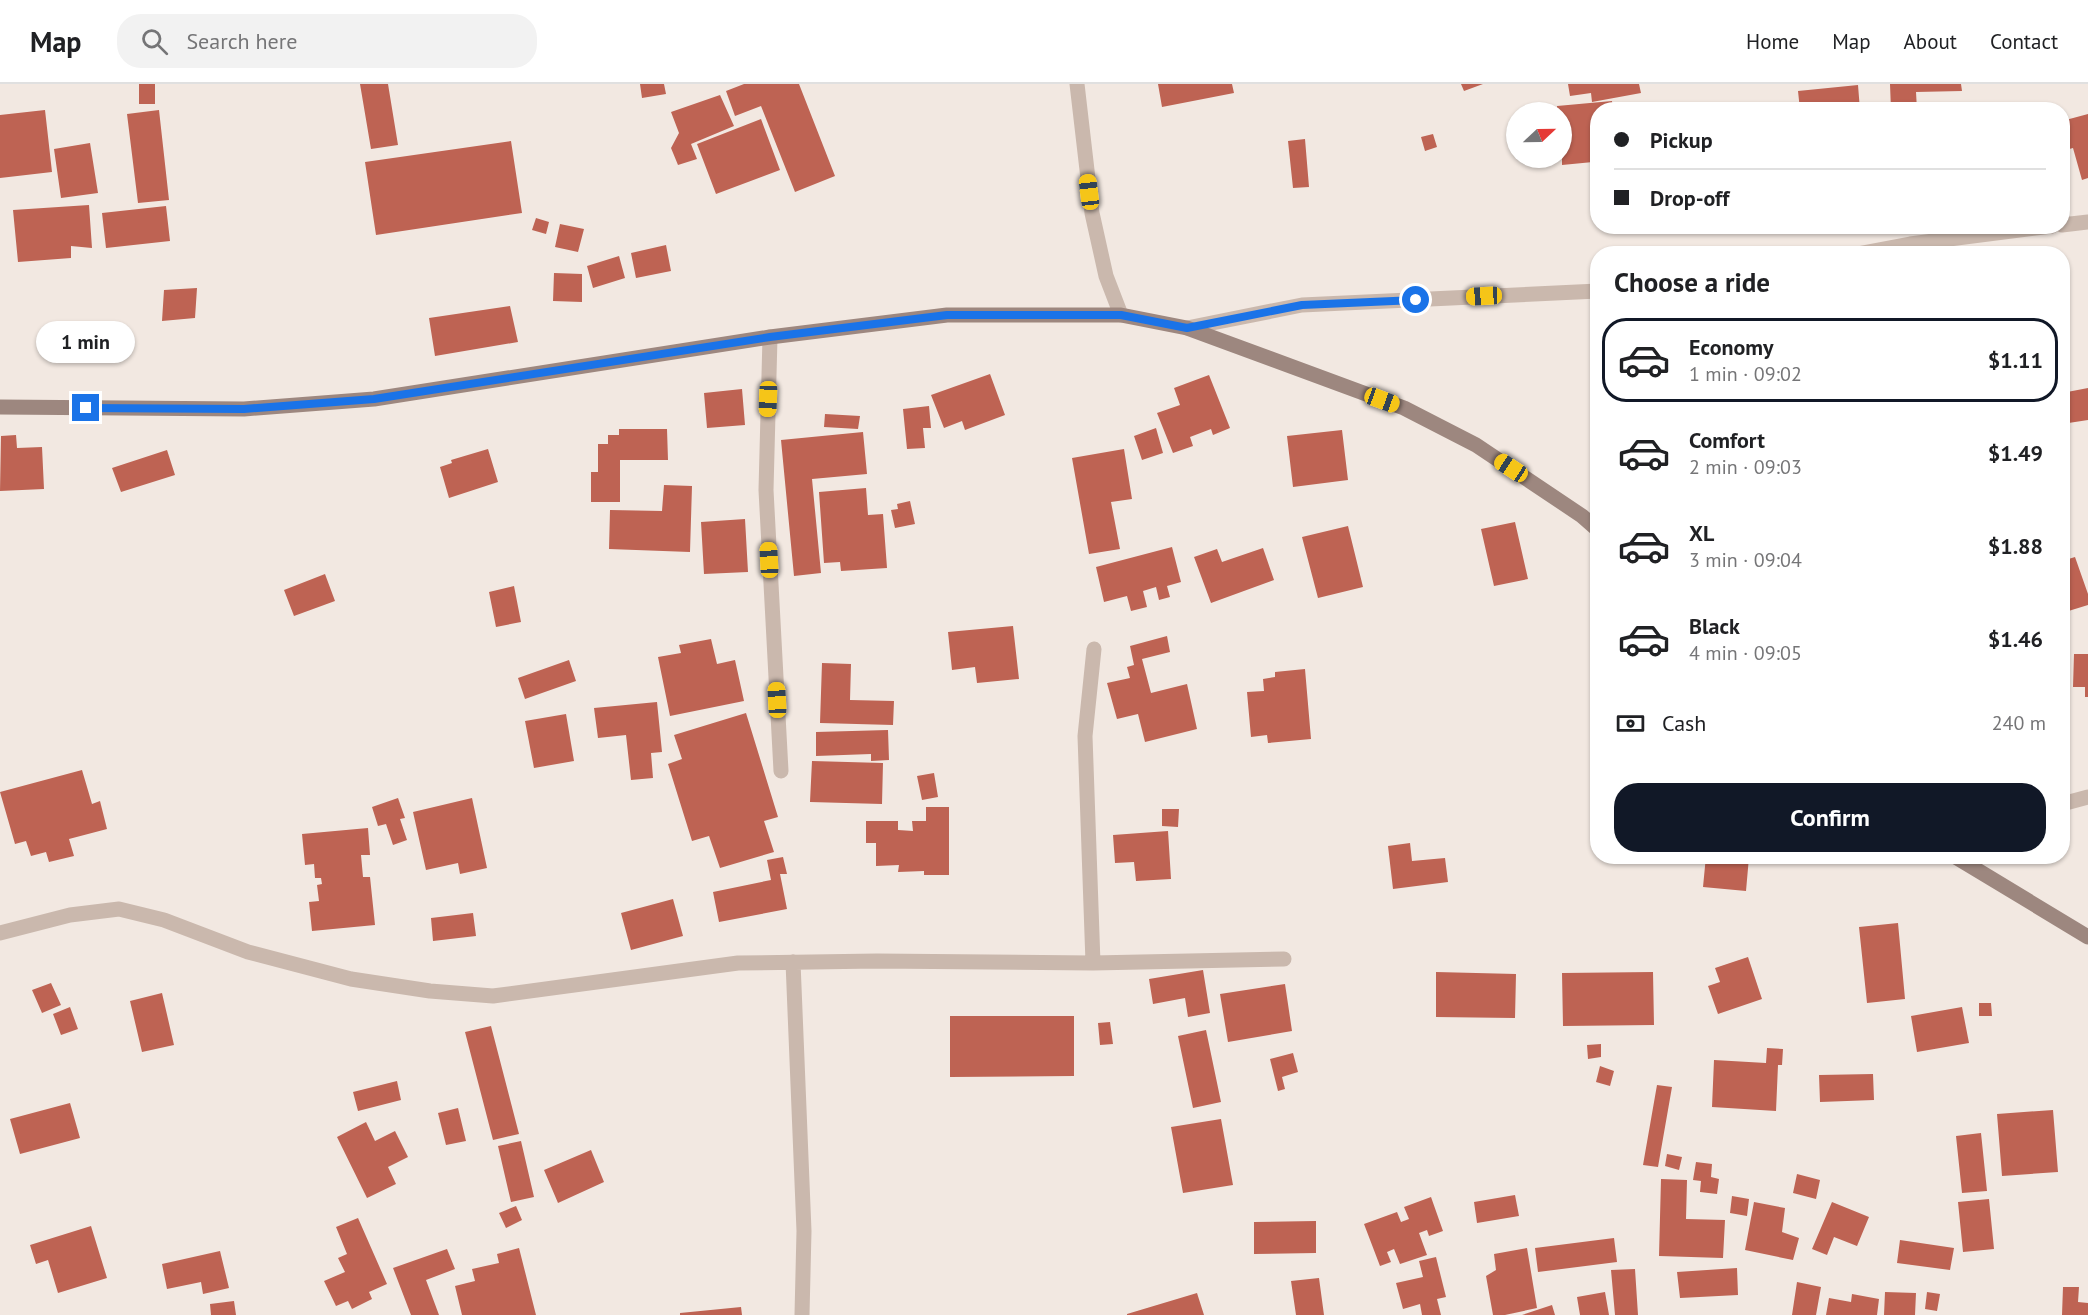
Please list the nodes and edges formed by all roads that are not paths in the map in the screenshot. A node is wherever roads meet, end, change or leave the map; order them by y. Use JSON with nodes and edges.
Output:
{"nodes":[{"id":1,"x":1077,"y":84,"type":"edge"},
{"id":2,"x":2088,"y":222,"type":"edge"},
{"id":3,"x":2070,"y":224,"type":"edge"},
{"id":4,"x":1989,"y":234,"type":"edge"},
{"id":5,"x":1899,"y":246,"type":"edge"},
{"id":6,"x":1590,"y":291,"type":"edge"},
{"id":7,"x":1121,"y":315,"type":"junction"},
{"id":8,"x":1187,"y":328,"type":"junction"},
{"id":9,"x":770,"y":337,"type":"junction"},
{"id":10,"x":0,"y":407,"type":"edge"},
{"id":11,"x":1590,"y":523,"type":"edge"},
{"id":12,"x":1094,"y":649,"type":"dead end"},
{"id":13,"x":781,"y":771,"type":"dead end"},
{"id":14,"x":2088,"y":797,"type":"edge"},
{"id":15,"x":2070,"y":802,"type":"edge"},
{"id":16,"x":1967,"y":864,"type":"edge"},
{"id":17,"x":0,"y":933,"type":"edge"},
{"id":18,"x":2088,"y":937,"type":"edge"},
{"id":19,"x":1284,"y":959,"type":"dead end"},
{"id":20,"x":793,"y":962,"type":"junction"},
{"id":21,"x":1094,"y":963,"type":"junction"},
{"id":22,"x":802,"y":1315,"type":"edge"}],
"edges":[{"from":1,"to":7,"type":"street"},
{"from":2,"to":3,"type":"street"},
{"from":4,"to":5,"type":"street"},
{"from":6,"to":8,"type":"street"},
{"from":7,"to":8,"type":"main road"},
{"from":7,"to":9,"type":"main road"},
{"from":8,"to":11,"type":"main road"},
{"from":9,"to":10,"type":"main road"},
{"from":9,"to":13,"type":"street"},
{"from":12,"to":21,"type":"street"},
{"from":14,"to":15,"type":"street"},
{"from":16,"to":18,"type":"main road"},
{"from":17,"to":20,"type":"street"},
{"from":19,"to":21,"type":"street"},
{"from":20,"to":21,"type":"street"},
{"from":20,"to":22,"type":"street"}]}
